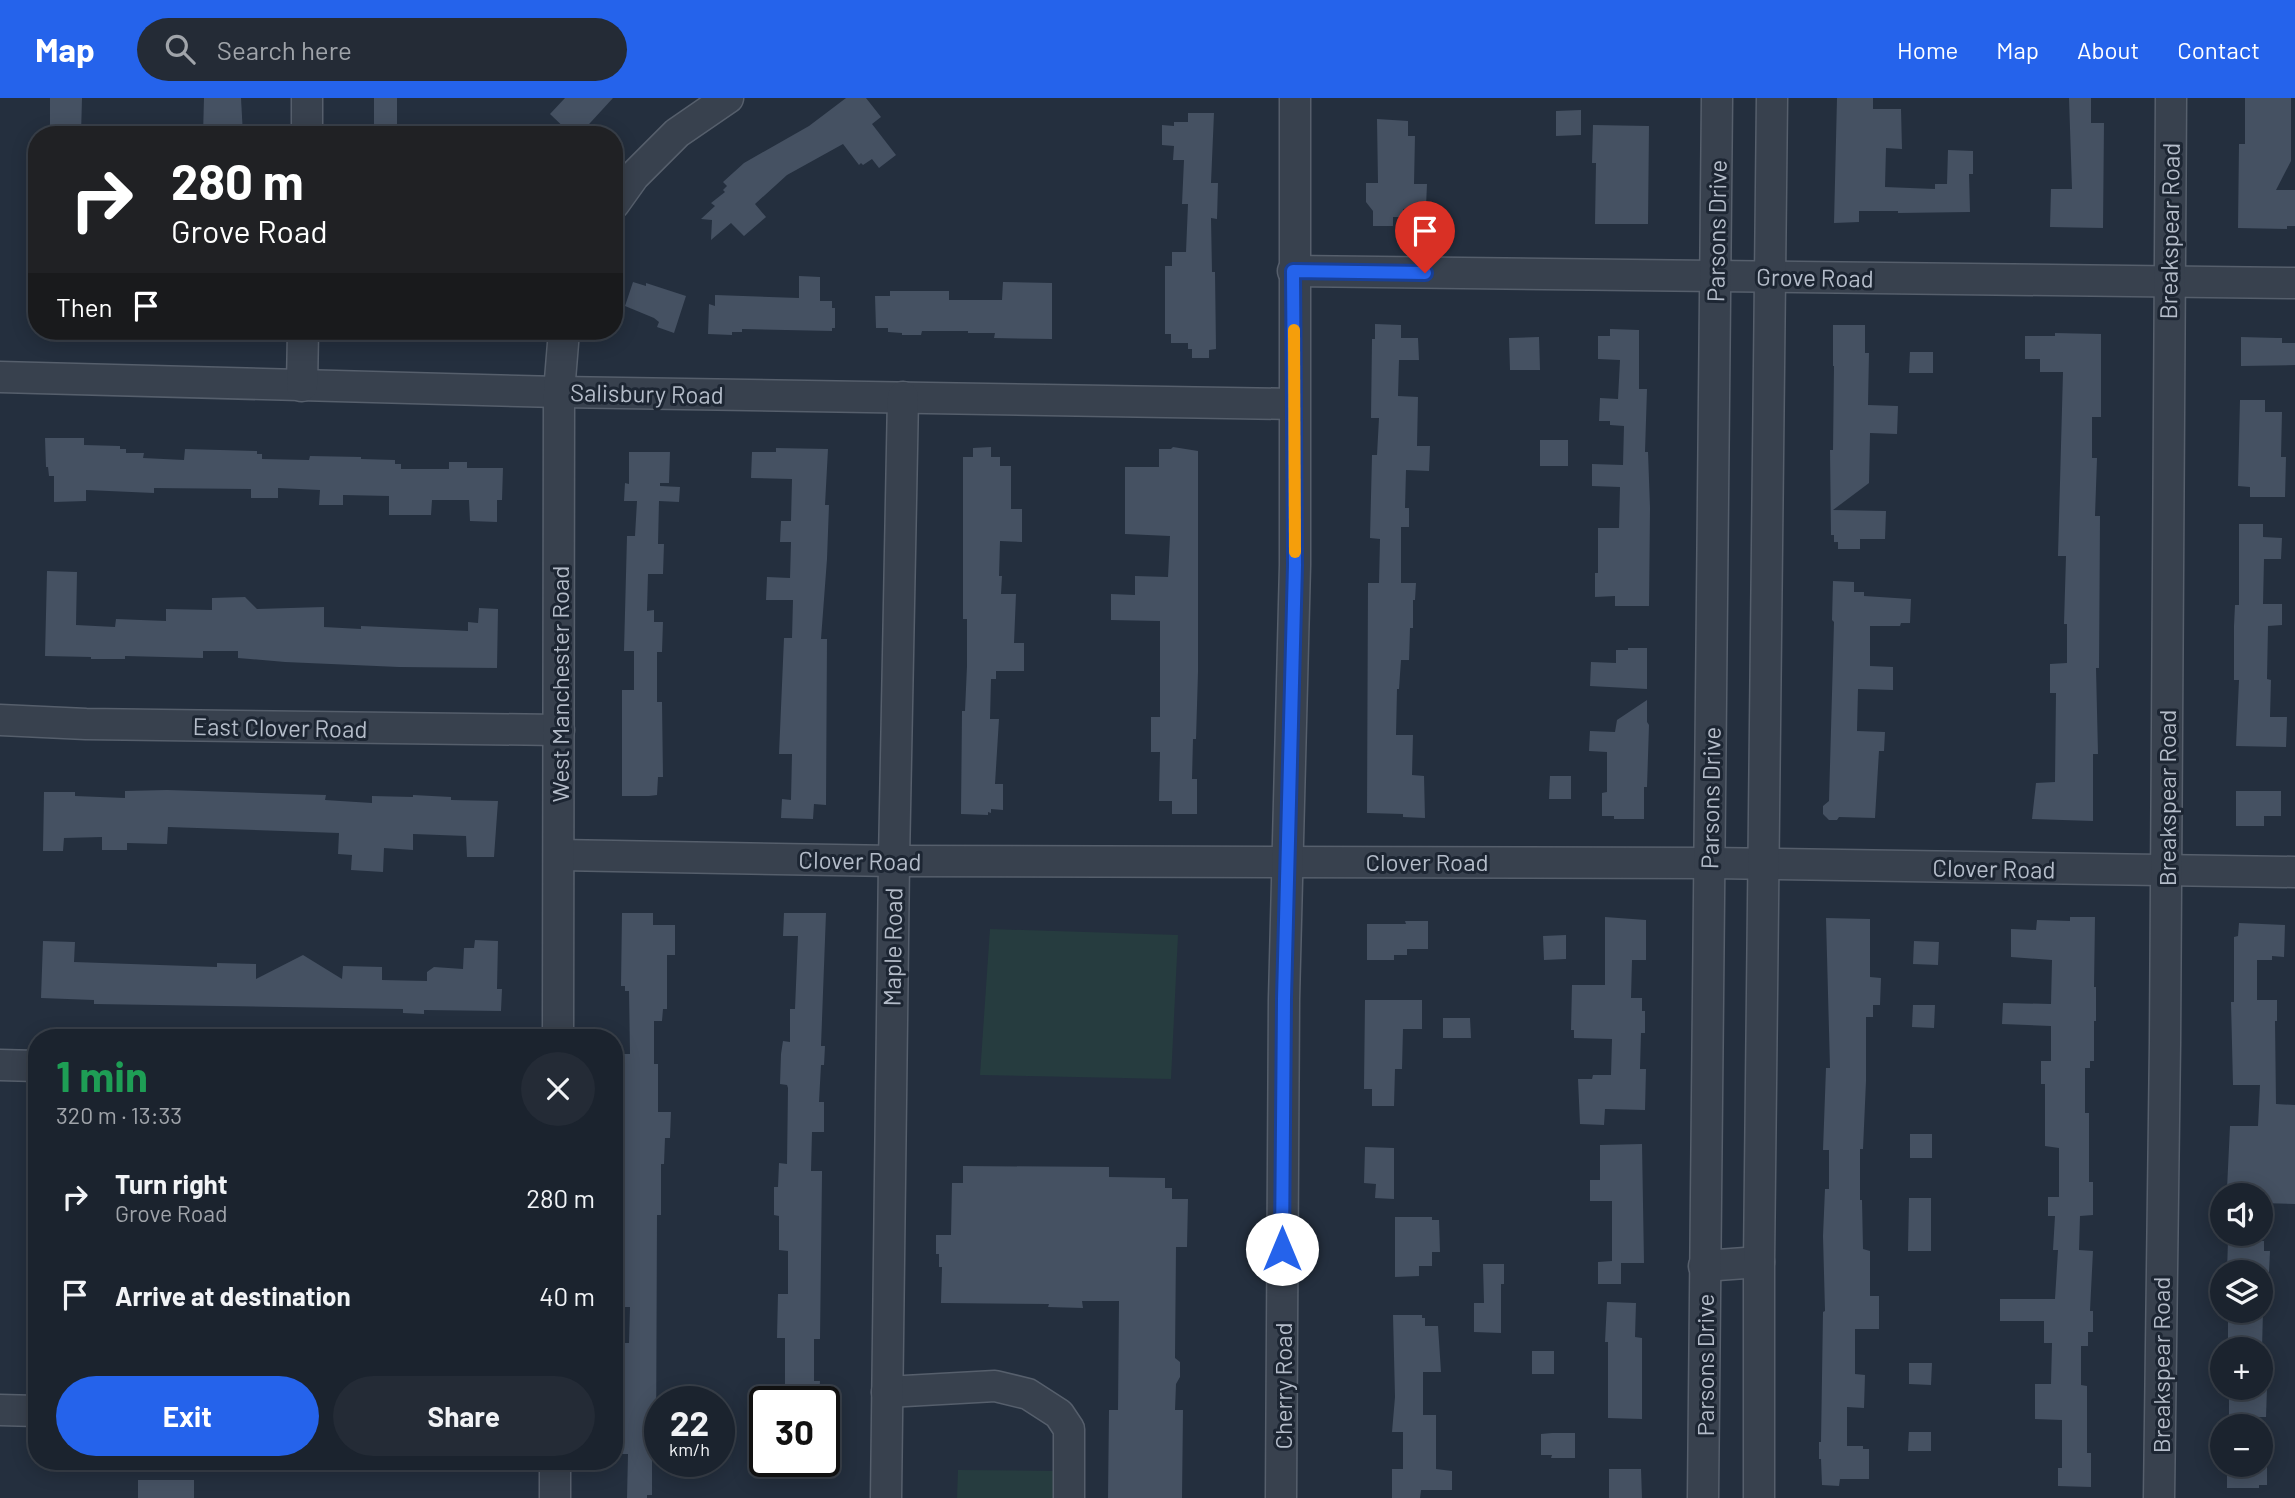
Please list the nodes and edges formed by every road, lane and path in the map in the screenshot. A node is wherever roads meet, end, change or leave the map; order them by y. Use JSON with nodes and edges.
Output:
{"nodes":[{"id":1,"x":307,"y":98,"type":"edge"},
{"id":2,"x":728,"y":98,"type":"edge"},
{"id":3,"x":1294,"y":98,"type":"edge"},
{"id":4,"x":1717,"y":98,"type":"edge"},
{"id":5,"x":1772,"y":98,"type":"edge"},
{"id":6,"x":2171,"y":98,"type":"edge"},
{"id":7,"x":307,"y":126,"type":"edge"},
{"id":8,"x":623,"y":191,"type":"edge"},
{"id":9,"x":1293,"y":271,"type":"junction"},
{"id":10,"x":1715,"y":276,"type":"junction"},
{"id":11,"x":1771,"y":276,"type":"junction"},
{"id":12,"x":2169,"y":281,"type":"junction"},
{"id":13,"x":2295,"y":283,"type":"edge"},
{"id":14,"x":303,"y":340,"type":"edge"},
{"id":15,"x":564,"y":340,"type":"edge"},
{"id":16,"x":0,"y":377,"type":"edge"},
{"id":17,"x":302,"y":386,"type":"junction"},
{"id":18,"x":559,"y":392,"type":"junction"},
{"id":19,"x":903,"y":397,"type":"junction"},
{"id":20,"x":1294,"y":404,"type":"junction"},
{"id":21,"x":0,"y":720,"type":"edge"},
{"id":22,"x":559,"y":730,"type":"junction"},
{"id":23,"x":558,"y":855,"type":"junction"},
{"id":24,"x":1287,"y":860,"type":"junction"},
{"id":25,"x":894,"y":861,"type":"junction"},
{"id":26,"x":1710,"y":863,"type":"junction"},
{"id":27,"x":1763,"y":864,"type":"junction"},
{"id":28,"x":2165,"y":869,"type":"junction"},
{"id":29,"x":2295,"y":872,"type":"edge"},
{"id":30,"x":558,"y":1029,"type":"edge"},
{"id":31,"x":0,"y":1065,"type":"edge"},
{"id":32,"x":28,"y":1066,"type":"edge"},
{"id":33,"x":1759,"y":1262,"type":"junction"},
{"id":34,"x":1704,"y":1265,"type":"junction"},
{"id":35,"x":887,"y":1392,"type":"junction"},
{"id":36,"x":0,"y":1410,"type":"edge"},
{"id":37,"x":28,"y":1411,"type":"edge"},
{"id":38,"x":555,"y":1470,"type":"edge"},
{"id":39,"x":555,"y":1498,"type":"edge"},
{"id":40,"x":886,"y":1498,"type":"edge"},
{"id":41,"x":1069,"y":1498,"type":"edge"},
{"id":42,"x":1281,"y":1498,"type":"edge"},
{"id":43,"x":1703,"y":1498,"type":"edge"},
{"id":44,"x":1759,"y":1498,"type":"edge"},
{"id":45,"x":2159,"y":1498,"type":"edge"}],
"edges":[{"from":1,"to":7,"type":"street"},
{"from":2,"to":8,"type":"street"},
{"from":3,"to":9,"type":"street","name":"Cherry Road"},
{"from":4,"to":10,"type":"street","name":"Parsons Drive"},
{"from":5,"to":11,"type":"street"},
{"from":6,"to":12,"type":"street","name":"Breakspear Road"},
{"from":9,"to":10,"type":"street","name":"Grove Road"},
{"from":9,"to":20,"type":"street","name":"Cherry Road"},
{"from":10,"to":11,"type":"street","name":"Grove Road"},
{"from":10,"to":26,"type":"street","name":"Parsons Drive"},
{"from":11,"to":12,"type":"street","name":"Grove Road"},
{"from":11,"to":27,"type":"street"},
{"from":12,"to":13,"type":"street","name":"Grove Road"},
{"from":12,"to":28,"type":"street","name":"Breakspear Road"},
{"from":14,"to":17,"type":"street"},
{"from":15,"to":18,"type":"street","name":"West Manchester Road"},
{"from":16,"to":17,"type":"street","name":"Salisbury Road"},
{"from":17,"to":18,"type":"street","name":"Salisbury Road"},
{"from":18,"to":19,"type":"street","name":"Salisbury Road"},
{"from":18,"to":22,"type":"street","name":"West Manchester Road"},
{"from":19,"to":20,"type":"street","name":"Salisbury Road"},
{"from":19,"to":25,"type":"street","name":"Maple Road"},
{"from":20,"to":24,"type":"street","name":"Cherry Road"},
{"from":21,"to":22,"type":"street","name":"East Clover Road"},
{"from":22,"to":23,"type":"street","name":"West Manchester Road"},
{"from":23,"to":25,"type":"street","name":"Clover Road"},
{"from":23,"to":30,"type":"street","name":"West Manchester Road"},
{"from":24,"to":25,"type":"street","name":"Clover Road"},
{"from":24,"to":26,"type":"street","name":"Clover Road"},
{"from":24,"to":42,"type":"street","name":"Cherry Road"},
{"from":25,"to":35,"type":"street","name":"Maple Road"},
{"from":26,"to":27,"type":"street","name":"Clover Road"},
{"from":26,"to":34,"type":"street","name":"Parsons Drive"},
{"from":27,"to":28,"type":"street","name":"Clover Road"},
{"from":27,"to":33,"type":"street"},
{"from":28,"to":29,"type":"street","name":"Clover Road"},
{"from":28,"to":45,"type":"street","name":"Breakspear Road"},
{"from":31,"to":32,"type":"street"},
{"from":33,"to":34,"type":"street"},
{"from":33,"to":44,"type":"street"},
{"from":34,"to":43,"type":"street","name":"Parsons Drive"},
{"from":35,"to":40,"type":"street","name":"Maple Road"},
{"from":35,"to":41,"type":"street"},
{"from":36,"to":37,"type":"street"},
{"from":38,"to":39,"type":"street"}]}
